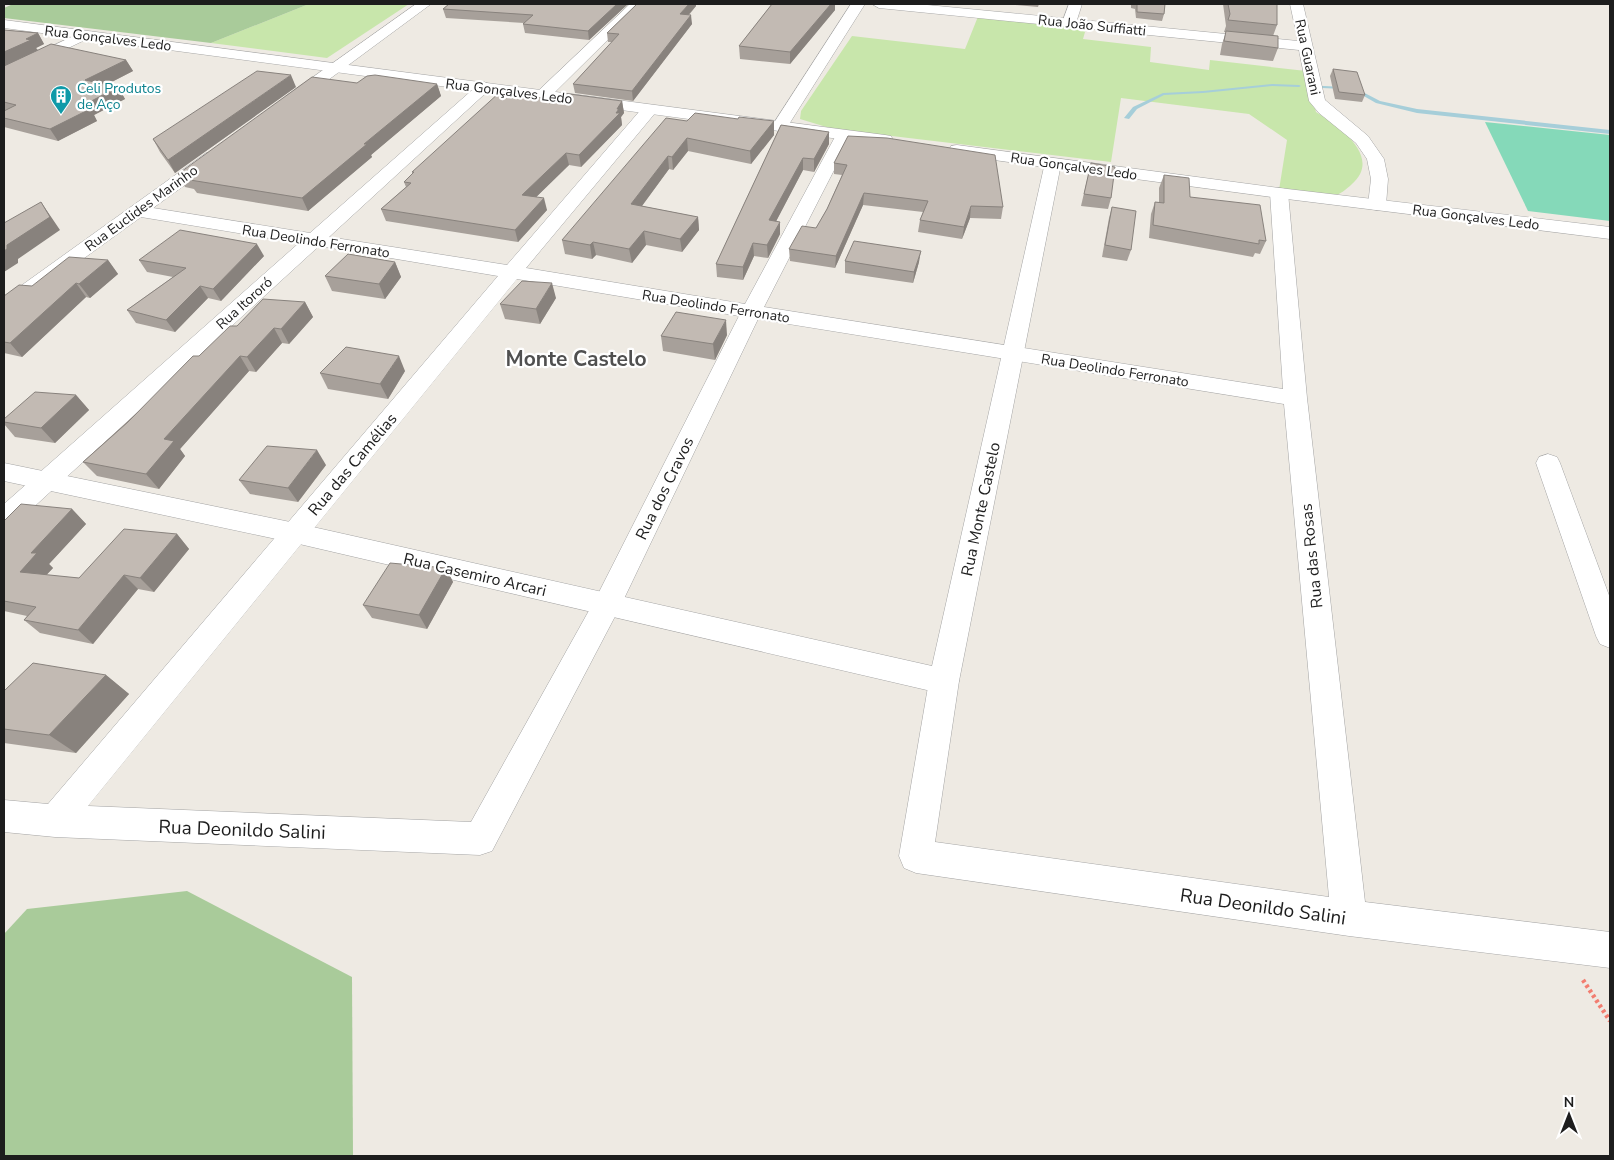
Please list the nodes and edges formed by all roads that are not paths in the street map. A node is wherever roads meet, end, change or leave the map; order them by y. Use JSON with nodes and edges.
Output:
{"nodes":[{"id":1,"x":424,"y":4,"type":"edge"},
{"id":2,"x":637,"y":4,"type":"edge"},
{"id":3,"x":858,"y":4,"type":"edge"},
{"id":4,"x":879,"y":4,"type":"edge"},
{"id":5,"x":1075,"y":4,"type":"edge"},
{"id":6,"x":1297,"y":4,"type":"edge"},
{"id":7,"x":1069,"y":22,"type":"junction"},
{"id":8,"x":4,"y":24,"type":"edge"},
{"id":9,"x":84,"y":35,"type":"junction"},
{"id":10,"x":1304,"y":46,"type":"junction"},
{"id":11,"x":336,"y":68,"type":"junction"},
{"id":12,"x":4,"y":75,"type":"edge"},
{"id":13,"x":484,"y":87,"type":"junction"},
{"id":14,"x":543,"y":95,"type":"junction"},
{"id":15,"x":280,"y":108,"type":"edge"},
{"id":16,"x":650,"y":109,"type":"junction"},
{"id":17,"x":780,"y":126,"type":"junction"},
{"id":18,"x":844,"y":135,"type":"junction"},
{"id":19,"x":901,"y":143,"type":"edge"},
{"id":20,"x":224,"y":148,"type":"edge"},
{"id":21,"x":939,"y":148,"type":"edge"},
{"id":22,"x":1053,"y":163,"type":"junction"},
{"id":23,"x":1279,"y":193,"type":"junction"},
{"id":24,"x":1377,"y":205,"type":"junction"},
{"id":25,"x":137,"y":211,"type":"junction"},
{"id":26,"x":1610,"y":233,"type":"edge"},
{"id":27,"x":314,"y":241,"type":"junction"},
{"id":28,"x":512,"y":272,"type":"junction"},
{"id":29,"x":4,"y":307,"type":"edge"},
{"id":30,"x":751,"y":312,"type":"junction"},
{"id":31,"x":1012,"y":354,"type":"junction"},
{"id":32,"x":1294,"y":398,"type":"junction"},
{"id":33,"x":1548,"y":463,"type":"dead end"},
{"id":34,"x":4,"y":472,"type":"edge"},
{"id":35,"x":45,"y":481,"type":"junction"},
{"id":36,"x":4,"y":519,"type":"edge"},
{"id":37,"x":295,"y":533,"type":"junction"},
{"id":38,"x":607,"y":605,"type":"junction"},
{"id":39,"x":1610,"y":636,"type":"edge"},
{"id":40,"x":944,"y":681,"type":"junction"},
{"id":41,"x":4,"y":816,"type":"edge"},
{"id":42,"x":55,"y":821,"type":"junction"},
{"id":43,"x":480,"y":839,"type":"joint"},
{"id":44,"x":916,"y":856,"type":"joint"},
{"id":45,"x":1349,"y":918,"type":"junction"},
{"id":46,"x":1610,"y":950,"type":"edge"}],
"edges":[{"from":1,"to":11,"type":"street"},
{"from":2,"to":14,"type":"street"},
{"from":3,"to":17,"type":"street"},
{"from":4,"to":7,"type":"street","name":"Rua João Suffiatti"},
{"from":5,"to":7,"type":"street"},
{"from":6,"to":10,"type":"street","name":"Rua Guarani"},
{"from":7,"to":10,"type":"street","name":"Rua João Suffiatti"},
{"from":8,"to":9,"type":"street","name":"Rua Gonçalves Ledo"},
{"from":9,"to":11,"type":"street","name":"Rua Gonçalves Ledo"},
{"from":9,"to":12,"type":"street"},
{"from":10,"to":24,"type":"street","name":"Rua Guarani"},
{"from":11,"to":13,"type":"street","name":"Rua Gonçalves Ledo"},
{"from":11,"to":15,"type":"street"},
{"from":13,"to":14,"type":"street","name":"Rua Gonçalves Ledo"},
{"from":13,"to":27,"type":"street","name":"Rua Itororó"},
{"from":14,"to":16,"type":"street","name":"Rua Gonçalves Ledo"},
{"from":16,"to":17,"type":"street","name":"Rua Gonçalves Ledo"},
{"from":16,"to":28,"type":"street","name":"Rua das Camélias"},
{"from":17,"to":18,"type":"street","name":"Rua Gonçalves Ledo"},
{"from":18,"to":19,"type":"street","name":"Rua Gonçalves Ledo"},
{"from":18,"to":30,"type":"street","name":"Rua dos Cravos"},
{"from":20,"to":25,"type":"street","name":"Rua Euclides Marinho"},
{"from":21,"to":22,"type":"street","name":"Rua Gonçalves Ledo"},
{"from":22,"to":23,"type":"street","name":"Rua Gonçalves Ledo"},
{"from":22,"to":31,"type":"street","name":"Rua Monte Castelo"},
{"from":23,"to":24,"type":"street","name":"Rua Gonçalves Ledo"},
{"from":23,"to":32,"type":"street","name":"Rua das Rosas"},
{"from":24,"to":26,"type":"street","name":"Rua Gonçalves Ledo"},
{"from":25,"to":27,"type":"street","name":"Rua Deolindo Ferronato"},
{"from":25,"to":29,"type":"street","name":"Rua Euclides Marinho"},
{"from":27,"to":28,"type":"street","name":"Rua Deolindo Ferronato"},
{"from":27,"to":35,"type":"street","name":"Rua Itororó"},
{"from":28,"to":30,"type":"street","name":"Rua Deolindo Ferronato"},
{"from":28,"to":37,"type":"street","name":"Rua das Camélias"},
{"from":30,"to":31,"type":"street","name":"Rua Deolindo Ferronato"},
{"from":30,"to":38,"type":"street","name":"Rua dos Cravos"},
{"from":31,"to":32,"type":"street","name":"Rua Deolindo Ferronato"},
{"from":31,"to":40,"type":"street","name":"Rua Monte Castelo"},
{"from":32,"to":45,"type":"street","name":"Rua das Rosas"},
{"from":33,"to":39,"type":"street"},
{"from":34,"to":35,"type":"street","name":"Rua Casemiro Arcari"},
{"from":35,"to":36,"type":"street","name":"Rua Itororó"},
{"from":35,"to":37,"type":"street","name":"Rua Casemiro Arcari"},
{"from":37,"to":38,"type":"street","name":"Rua Casemiro Arcari"},
{"from":37,"to":42,"type":"street","name":"Rua das Camélias"},
{"from":38,"to":40,"type":"street","name":"Rua Casemiro Arcari"},
{"from":38,"to":43,"type":"street","name":"Rua dos Cravos"},
{"from":40,"to":44,"type":"street","name":"Rua Monte Castelo"},
{"from":41,"to":42,"type":"street","name":"Rua Deonildo Salini"},
{"from":42,"to":43,"type":"street","name":"Rua Deonildo Salini"},
{"from":44,"to":45,"type":"street","name":"Rua Deonildo Salini"},
{"from":45,"to":46,"type":"street","name":"Rua Deonildo Salini"}]}
